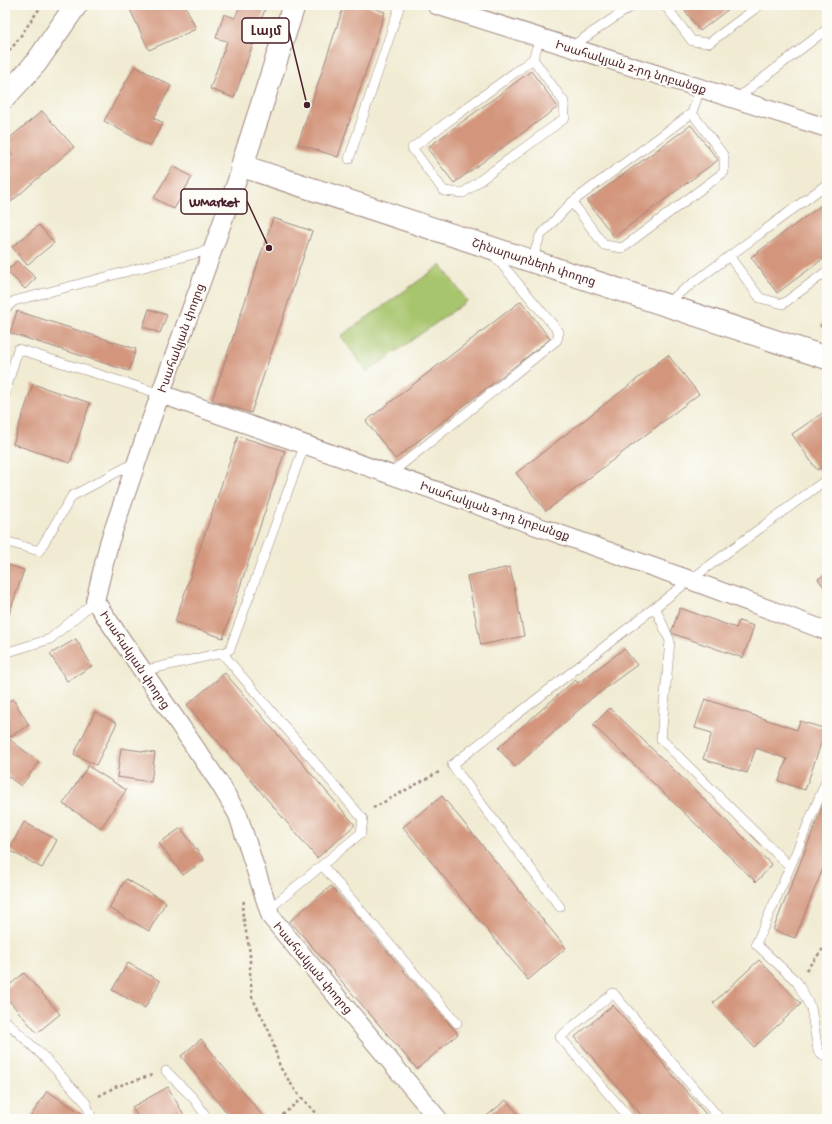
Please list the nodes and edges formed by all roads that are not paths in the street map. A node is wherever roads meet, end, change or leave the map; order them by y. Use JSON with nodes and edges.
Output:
{"nodes":[{"id":1,"x":76,"y":5,"type":"edge"},
{"id":2,"x":294,"y":5,"type":"edge"},
{"id":3,"x":400,"y":5,"type":"edge"},
{"id":4,"x":436,"y":5,"type":"edge"},
{"id":5,"x":633,"y":5,"type":"edge"},
{"id":6,"x":665,"y":5,"type":"edge"},
{"id":7,"x":760,"y":5,"type":"edge"},
{"id":8,"x":827,"y":29,"type":"edge"},
{"id":9,"x":540,"y":38,"type":"junction"},
{"id":10,"x":571,"y":48,"type":"junction"},
{"id":11,"x":533,"y":59,"type":"junction"},
{"id":12,"x":700,"y":88,"type":"junction"},
{"id":13,"x":5,"y":97,"type":"edge"},
{"id":14,"x":736,"y":99,"type":"junction"},
{"id":15,"x":692,"y":113,"type":"junction"},
{"id":16,"x":827,"y":128,"type":"edge"},
{"id":17,"x":349,"y":159,"type":"dead end"},
{"id":18,"x":242,"y":166,"type":"junction"},
{"id":19,"x":827,"y":184,"type":"edge"},
{"id":20,"x":572,"y":202,"type":"junction"},
{"id":21,"x":486,"y":246,"type":"junction"},
{"id":22,"x":213,"y":249,"type":"junction"},
{"id":23,"x":729,"y":256,"type":"junction"},
{"id":24,"x":532,"y":261,"type":"junction"},
{"id":25,"x":827,"y":271,"type":"edge"},
{"id":26,"x":664,"y":304,"type":"junction"},
{"id":27,"x":5,"y":309,"type":"edge"},
{"id":28,"x":827,"y":358,"type":"edge"},
{"id":29,"x":5,"y":393,"type":"edge"},
{"id":30,"x":161,"y":394,"type":"junction"},
{"id":31,"x":305,"y":444,"type":"junction"},
{"id":32,"x":137,"y":461,"type":"junction"},
{"id":33,"x":390,"y":474,"type":"junction"},
{"id":34,"x":827,"y":479,"type":"edge"},
{"id":35,"x":5,"y":541,"type":"edge"},
{"id":36,"x":690,"y":580,"type":"junction"},
{"id":37,"x":95,"y":602,"type":"junction"},
{"id":38,"x":655,"y":607,"type":"junction"},
{"id":39,"x":827,"y":631,"type":"edge"},
{"id":40,"x":5,"y":653,"type":"edge"},
{"id":41,"x":222,"y":653,"type":"junction"},
{"id":42,"x":142,"y":671,"type":"junction"},
{"id":43,"x":827,"y":779,"type":"edge"},
{"id":44,"x":322,"y":865,"type":"junction"},
{"id":45,"x":790,"y":867,"type":"junction"},
{"id":46,"x":560,"y":906,"type":"dead end"},
{"id":47,"x":269,"y":909,"type":"junction"},
{"id":48,"x":5,"y":1020,"type":"edge"},
{"id":49,"x":457,"y":1023,"type":"dead end"},
{"id":50,"x":827,"y":1058,"type":"edge"},
{"id":51,"x":166,"y":1071,"type":"road end"},
{"id":52,"x":92,"y":1119,"type":"edge"},
{"id":53,"x":208,"y":1119,"type":"edge"},
{"id":54,"x":438,"y":1119,"type":"edge"},
{"id":55,"x":630,"y":1119,"type":"edge"},
{"id":56,"x":720,"y":1119,"type":"edge"}],
"edges":[{"from":1,"to":13,"type":"street"},
{"from":2,"to":18,"type":"street","name":"Իսահակյան փողոց"},
{"from":3,"to":17,"type":"lane"},
{"from":4,"to":9,"type":"street","name":"Իսահակյան 2-րդ նրբանցք"},
{"from":5,"to":10,"type":"lane"},
{"from":6,"to":7,"type":"lane"},
{"from":8,"to":14,"type":"lane"},
{"from":9,"to":10,"type":"street","name":"Իսահակյան 2-րդ նրբանցք"},
{"from":9,"to":11,"type":"lane"},
{"from":10,"to":12,"type":"street","name":"Իսահակյան 2-րդ նրբանցք"},
{"from":11,"to":11,"type":"lane"},
{"from":12,"to":14,"type":"street","name":"Իսահակյան 2-րդ նրբանցք"},
{"from":12,"to":15,"type":"lane"},
{"from":14,"to":16,"type":"street","name":"Իսահակյան 2-րդ նրբանցք"},
{"from":15,"to":20,"type":"lane"},
{"from":15,"to":20,"type":"lane"},
{"from":18,"to":21,"type":"street","name":"Շինարարների փողոց"},
{"from":18,"to":22,"type":"street","name":"Իսահակյան փողոց"},
{"from":19,"to":23,"type":"lane"},
{"from":20,"to":24,"type":"lane"},
{"from":21,"to":24,"type":"street","name":"Շինարարների փողոց"},
{"from":21,"to":33,"type":"lane"},
{"from":22,"to":27,"type":"lane"},
{"from":22,"to":30,"type":"street","name":"Իսահակյան փողոց"},
{"from":23,"to":25,"type":"lane"},
{"from":23,"to":26,"type":"lane"},
{"from":24,"to":26,"type":"street","name":"Շինարարների փողոց"},
{"from":26,"to":28,"type":"street","name":"Շինարարների փողոց"},
{"from":29,"to":30,"type":"lane"},
{"from":30,"to":31,"type":"street","name":"Իսահակյան 3-րդ նրբանցք"},
{"from":30,"to":32,"type":"street","name":"Իսահակյան փողոց"},
{"from":31,"to":33,"type":"street","name":"Իսահակյան 3-րդ նրբանցք"},
{"from":31,"to":41,"type":"lane"},
{"from":32,"to":35,"type":"lane"},
{"from":32,"to":37,"type":"street","name":"Իսահակյան փողոց"},
{"from":33,"to":36,"type":"street","name":"Իսահակյան 3-րդ նրբանցք"},
{"from":34,"to":36,"type":"lane"},
{"from":36,"to":38,"type":"lane"},
{"from":36,"to":39,"type":"street","name":"Իսահակյան 3-րդ նրբանցք"},
{"from":37,"to":40,"type":"lane"},
{"from":37,"to":42,"type":"street","name":"Իսահակյան փողոց"},
{"from":38,"to":45,"type":"lane"},
{"from":38,"to":46,"type":"lane"},
{"from":41,"to":42,"type":"lane"},
{"from":41,"to":44,"type":"lane"},
{"from":42,"to":47,"type":"street","name":"Իսահակյան փողոց"},
{"from":43,"to":45,"type":"lane"},
{"from":44,"to":47,"type":"lane"},
{"from":44,"to":49,"type":"lane"},
{"from":45,"to":50,"type":"lane"},
{"from":47,"to":54,"type":"street","name":"Իսահակյան փողոց"},
{"from":48,"to":52,"type":"lane"},
{"from":51,"to":53,"type":"lane"},
{"from":55,"to":56,"type":"lane"}]}
